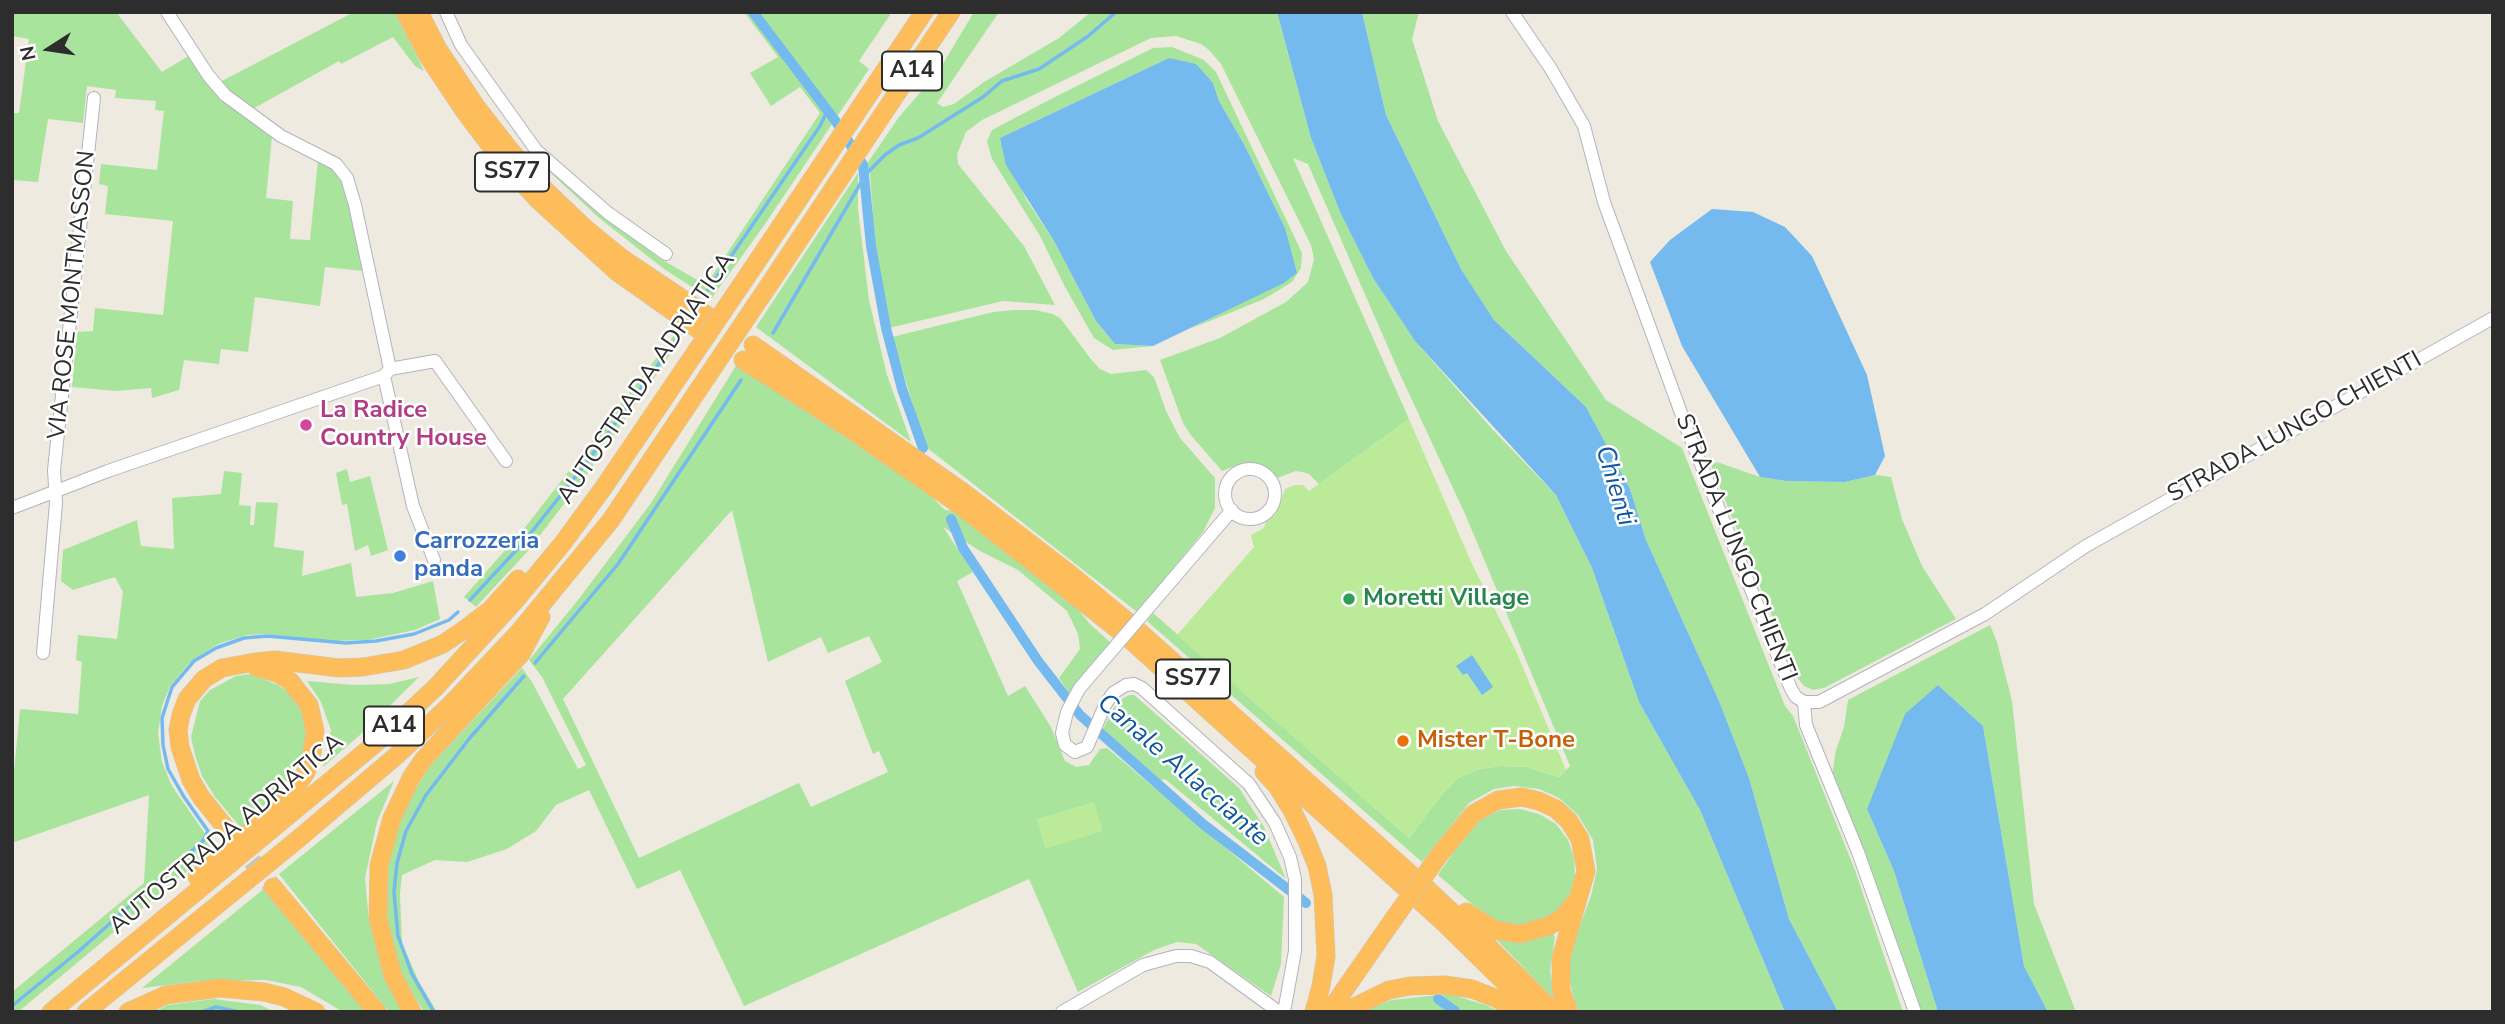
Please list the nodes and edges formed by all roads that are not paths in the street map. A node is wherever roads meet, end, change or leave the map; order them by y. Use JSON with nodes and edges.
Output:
{"nodes":[{"id":1,"x":167,"y":12,"type":"edge"},
{"id":2,"x":405,"y":12,"type":"edge"},
{"id":3,"x":419,"y":12,"type":"edge"},
{"id":4,"x":446,"y":12,"type":"edge"},
{"id":5,"x":924,"y":12,"type":"edge"},
{"id":6,"x":951,"y":12,"type":"edge"},
{"id":7,"x":1512,"y":12,"type":"edge"},
{"id":8,"x":94,"y":98,"type":"dead end"},
{"id":9,"x":666,"y":254,"type":"dead end"},
{"id":10,"x":2493,"y":318,"type":"edge"},
{"id":11,"x":748,"y":352,"type":"dead end"},
{"id":12,"x":387,"y":372,"type":"junction"},
{"id":13,"x":506,"y":461,"type":"dead end"},
{"id":14,"x":604,"y":487,"type":"junction"},
{"id":15,"x":55,"y":492,"type":"junction"},
{"id":16,"x":962,"y":499,"type":"junction"},
{"id":17,"x":12,"y":508,"type":"edge"},
{"id":18,"x":1232,"y":510,"type":"junction"},
{"id":19,"x":434,"y":560,"type":"dead end"},
{"id":20,"x":558,"y":587,"type":"junction"},
{"id":21,"x":1100,"y":615,"type":"junction"},
{"id":22,"x":43,"y":653,"type":"dead end"},
{"id":23,"x":235,"y":664,"type":"junction"},
{"id":24,"x":1804,"y":702,"type":"junction"},
{"id":25,"x":1309,"y":784,"type":"junction"},
{"id":26,"x":233,"y":837,"type":"tunnel mouth"},
{"id":27,"x":273,"y":887,"type":"tunnel mouth"},
{"id":28,"x":1579,"y":896,"type":"junction"},
{"id":29,"x":150,"y":930,"type":"junction"},
{"id":30,"x":51,"y":1012,"type":"edge"},
{"id":31,"x":86,"y":1012,"type":"edge"},
{"id":32,"x":128,"y":1012,"type":"edge"},
{"id":33,"x":316,"y":1012,"type":"edge"},
{"id":34,"x":377,"y":1012,"type":"edge"},
{"id":35,"x":412,"y":1012,"type":"edge"},
{"id":36,"x":1062,"y":1012,"type":"edge"},
{"id":37,"x":1282,"y":1012,"type":"edge"},
{"id":38,"x":1314,"y":1012,"type":"edge"},
{"id":39,"x":1329,"y":1012,"type":"edge"},
{"id":40,"x":1344,"y":1012,"type":"edge"},
{"id":41,"x":1520,"y":1012,"type":"edge"},
{"id":42,"x":1535,"y":1012,"type":"edge"},
{"id":43,"x":1554,"y":1012,"type":"edge"},
{"id":44,"x":1569,"y":1012,"type":"edge"},
{"id":45,"x":1915,"y":1012,"type":"edge"}],
"edges":[{"from":1,"to":12,"type":"street"},
{"from":2,"to":3,"type":"highway","number":"SS77"},
{"from":4,"to":9,"type":"street"},
{"from":5,"to":14,"type":"highway","name":"AUTOSTRADA ADRIATICA","number":"A14","bridge":true},
{"from":6,"to":20,"type":"highway","name":"AUTOSTRADA ADRIATICA","number":"A14","bridge":true},
{"from":7,"to":24,"type":"street","name":"STRADA LUNGO CHIENTI"},
{"from":8,"to":15,"type":"street","name":"VIA ROSE MONTMASSON"},
{"from":10,"to":24,"type":"street","name":"STRADA LUNGO CHIENTI"},
{"from":11,"to":16,"type":"highway","number":"SS77"},
{"from":12,"to":13,"type":"street"},
{"from":12,"to":15,"type":"street"},
{"from":12,"to":19,"type":"street"},
{"from":14,"to":23,"type":"highway"},
{"from":14,"to":29,"type":"highway","name":"AUTOSTRADA ADRIATICA","number":"A14"},
{"from":15,"to":17,"type":"street"},
{"from":15,"to":22,"type":"street","name":"VIA ROSE MONTMASSON"},
{"from":16,"to":21,"type":"highway","number":"SS77"},
{"from":16,"to":25,"type":"highway","number":"SS77"},
{"from":18,"to":18,"type":"street"},
{"from":18,"to":37,"type":"street","bridge":true},
{"from":20,"to":31,"type":"highway","name":"AUTOSTRADA ADRIATICA","number":"A14"},
{"from":20,"to":35,"type":"highway"},
{"from":21,"to":38,"type":"highway"},
{"from":21,"to":42,"type":"highway","number":"SS77"},
{"from":23,"to":26,"type":"highway"},
{"from":23,"to":29,"type":"highway"},
{"from":24,"to":45,"type":"street"},
{"from":25,"to":28,"type":"highway"},
{"from":25,"to":43,"type":"highway","number":"SS77"},
{"from":27,"to":34,"type":"highway"},
{"from":28,"to":39,"type":"highway","bridge":true},
{"from":28,"to":44,"type":"highway"},
{"from":29,"to":30,"type":"highway","name":"AUTOSTRADA ADRIATICA","number":"A14"},
{"from":32,"to":33,"type":"highway"},
{"from":36,"to":37,"type":"street"},
{"from":40,"to":41,"type":"highway"}]}
